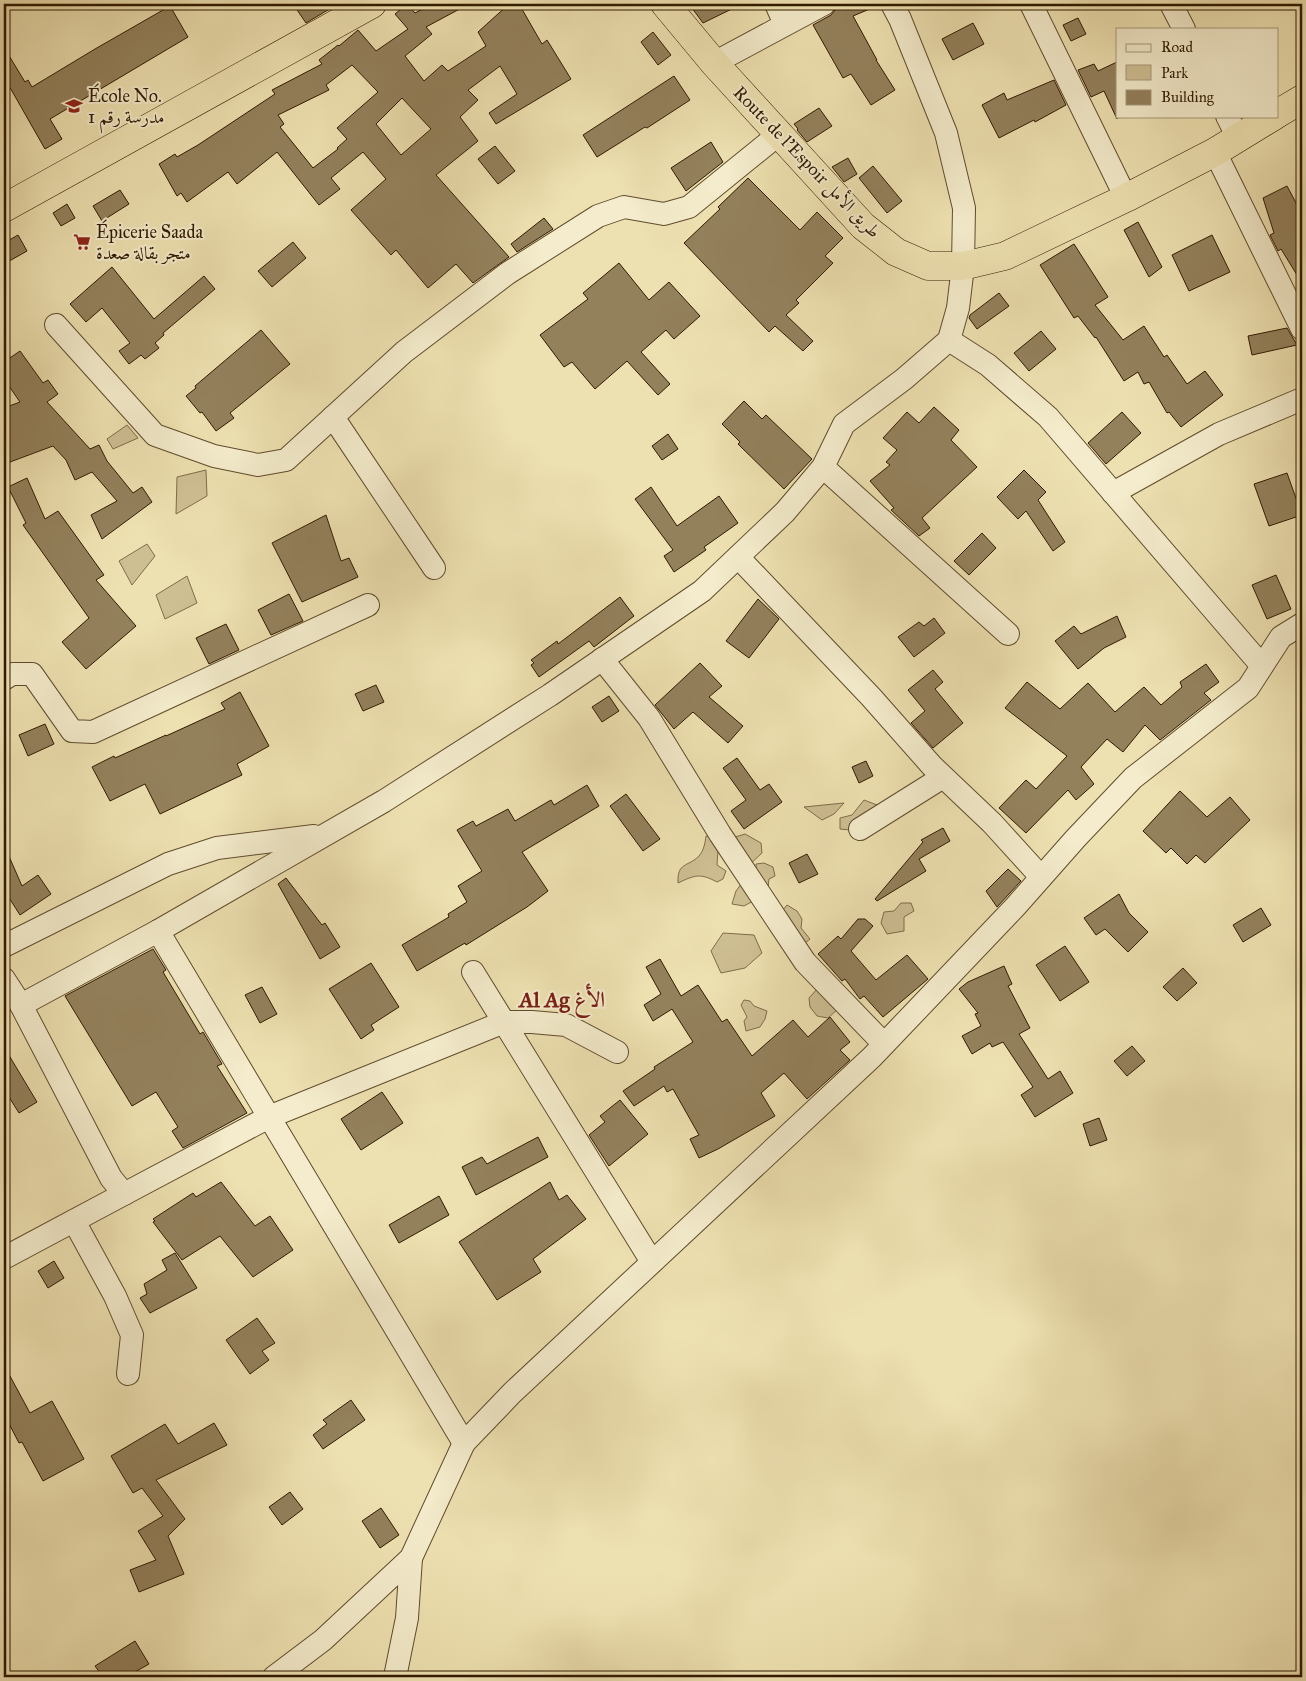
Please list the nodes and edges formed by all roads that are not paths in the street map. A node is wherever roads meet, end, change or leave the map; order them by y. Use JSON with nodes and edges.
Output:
{"nodes":[{"id":1,"x":666,"y":4,"type":"edge"},
{"id":2,"x":776,"y":4,"type":"edge"},
{"id":3,"x":824,"y":4,"type":"edge"},
{"id":4,"x":892,"y":4,"type":"edge"},
{"id":5,"x":1031,"y":4,"type":"edge"},
{"id":6,"x":1171,"y":4,"type":"edge"},
{"id":7,"x":355,"y":8,"type":"edge"},
{"id":8,"x":784,"y":24,"type":"junction"},
{"id":9,"x":1183,"y":28,"type":"edge"},
{"id":10,"x":714,"y":63,"type":"junction"},
{"id":11,"x":1302,"y":99,"type":"edge"},
{"id":12,"x":1278,"y":113,"type":"edge"},
{"id":13,"x":1269,"y":118,"type":"edge"},
{"id":14,"x":779,"y":134,"type":"junction"},
{"id":15,"x":1227,"y":135,"type":"edge"},
{"id":16,"x":1126,"y":198,"type":"junction"},
{"id":17,"x":4,"y":208,"type":"edge"},
{"id":18,"x":963,"y":266,"type":"junction"},
{"id":19,"x":56,"y":325,"type":"dead end"},
{"id":20,"x":1302,"y":329,"type":"edge"},
{"id":21,"x":949,"y":340,"type":"junction"},
{"id":22,"x":1302,"y":399,"type":"edge"},
{"id":23,"x":333,"y":417,"type":"junction"},
{"id":24,"x":823,"y":467,"type":"junction"},
{"id":25,"x":1113,"y":493,"type":"junction"},
{"id":26,"x":738,"y":556,"type":"junction"},
{"id":27,"x":434,"y":568,"type":"dead end"},
{"id":28,"x":368,"y":605,"type":"dead end"},
{"id":29,"x":1302,"y":624,"type":"edge"},
{"id":30,"x":1008,"y":634,"type":"dead end"},
{"id":31,"x":602,"y":659,"type":"junction"},
{"id":32,"x":1262,"y":666,"type":"junction"},
{"id":33,"x":4,"y":679,"type":"edge"},
{"id":34,"x":943,"y":777,"type":"junction"},
{"id":35,"x":860,"y":829,"type":"dead end"},
{"id":36,"x":325,"y":835,"type":"junction"},
{"id":37,"x":1042,"y":877,"type":"junction"},
{"id":38,"x":158,"y":931,"type":"junction"},
{"id":39,"x":4,"y":946,"type":"edge"},
{"id":40,"x":473,"y":972,"type":"dead end"},
{"id":41,"x":4,"y":979,"type":"edge"},
{"id":42,"x":21,"y":1005,"type":"junction"},
{"id":43,"x":504,"y":1022,"type":"junction"},
{"id":44,"x":884,"y":1044,"type":"junction"},
{"id":45,"x":617,"y":1052,"type":"dead end"},
{"id":46,"x":269,"y":1117,"type":"junction"},
{"id":47,"x":124,"y":1194,"type":"junction"},
{"id":48,"x":74,"y":1221,"type":"junction"},
{"id":49,"x":4,"y":1258,"type":"edge"},
{"id":50,"x":652,"y":1262,"type":"junction"},
{"id":51,"x":128,"y":1374,"type":"dead end"},
{"id":52,"x":464,"y":1443,"type":"junction"},
{"id":53,"x":411,"y":1558,"type":"junction"},
{"id":54,"x":274,"y":1677,"type":"edge"},
{"id":55,"x":395,"y":1677,"type":"edge"}],
"edges":[{"from":1,"to":10,"type":"highway","name":"Route de l’Espoir طريق الأمل"},
{"from":2,"to":8,"type":"street"},
{"from":3,"to":8,"type":"street"},
{"from":4,"to":18,"type":"street"},
{"from":5,"to":16,"type":"street"},
{"from":6,"to":9,"type":"street"},
{"from":7,"to":17,"type":"highway"},
{"from":8,"to":10,"type":"street"},
{"from":10,"to":14,"type":"highway","name":"Route de l’Espoir طريق الأمل"},
{"from":11,"to":12,"type":"highway"},
{"from":13,"to":15,"type":"highway","name":"Route de l’Espoir طريق الأمل"},
{"from":14,"to":18,"type":"highway","name":"Route de l’Espoir طريق الأمل"},
{"from":14,"to":23,"type":"street"},
{"from":15,"to":16,"type":"highway","name":"Route de l’Espoir طريق الأمل"},
{"from":15,"to":20,"type":"street"},
{"from":16,"to":18,"type":"highway","name":"Route de l’Espoir طريق الأمل"},
{"from":18,"to":21,"type":"street"},
{"from":19,"to":23,"type":"street"},
{"from":21,"to":24,"type":"street"},
{"from":21,"to":25,"type":"street"},
{"from":22,"to":25,"type":"street"},
{"from":23,"to":27,"type":"street"},
{"from":24,"to":26,"type":"street"},
{"from":24,"to":30,"type":"street"},
{"from":25,"to":32,"type":"street"},
{"from":26,"to":31,"type":"street"},
{"from":26,"to":34,"type":"street"},
{"from":28,"to":33,"type":"street"},
{"from":29,"to":32,"type":"street"},
{"from":31,"to":36,"type":"street"},
{"from":31,"to":44,"type":"street"},
{"from":32,"to":37,"type":"street"},
{"from":34,"to":35,"type":"street"},
{"from":34,"to":37,"type":"street"},
{"from":36,"to":38,"type":"street"},
{"from":36,"to":39,"type":"street"},
{"from":37,"to":44,"type":"street"},
{"from":38,"to":42,"type":"street"},
{"from":38,"to":46,"type":"street"},
{"from":40,"to":43,"type":"street"},
{"from":41,"to":42,"type":"street"},
{"from":42,"to":47,"type":"street"},
{"from":43,"to":45,"type":"street"},
{"from":43,"to":46,"type":"street"},
{"from":43,"to":50,"type":"street"},
{"from":44,"to":50,"type":"street"},
{"from":46,"to":47,"type":"street"},
{"from":46,"to":52,"type":"street"},
{"from":47,"to":48,"type":"street"},
{"from":48,"to":49,"type":"street"},
{"from":48,"to":51,"type":"street"},
{"from":50,"to":52,"type":"street"},
{"from":52,"to":53,"type":"street"},
{"from":53,"to":54,"type":"street"},
{"from":53,"to":55,"type":"street"}]}
